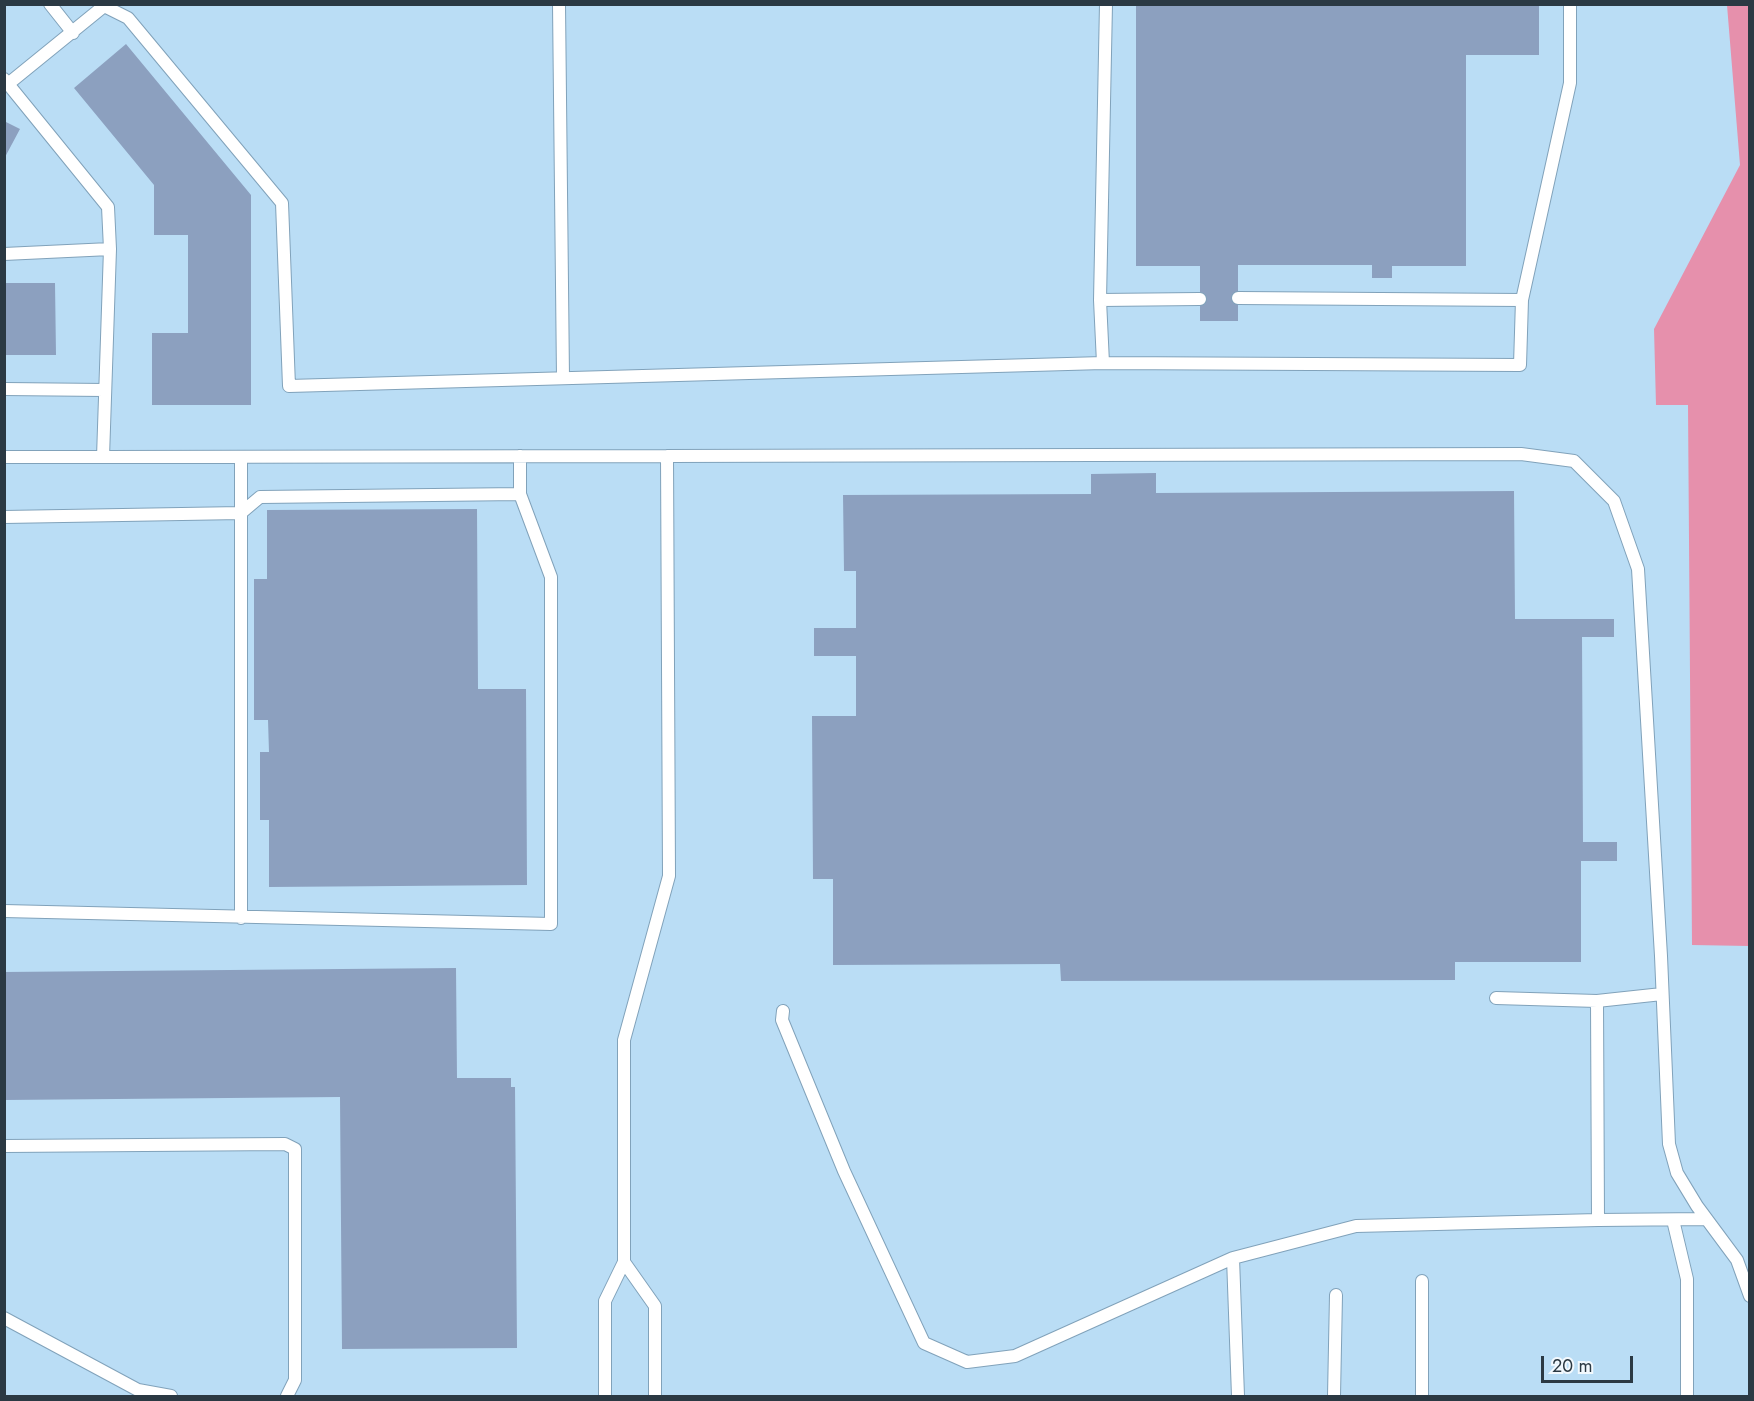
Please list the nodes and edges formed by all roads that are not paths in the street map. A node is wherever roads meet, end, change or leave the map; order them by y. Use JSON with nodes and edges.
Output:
{"nodes":[{"id":1,"x":50,"y":4,"type":"edge"},
{"id":2,"x":558,"y":4,"type":"edge"},
{"id":3,"x":1106,"y":4,"type":"edge"},
{"id":4,"x":1569,"y":4,"type":"edge"},
{"id":5,"x":72,"y":33,"type":"junction"},
{"id":6,"x":7,"y":81,"type":"edge"},
{"id":7,"x":110,"y":249,"type":"junction"},
{"id":8,"x":4,"y":254,"type":"edge"},
{"id":9,"x":1238,"y":298,"type":"dead end"},
{"id":10,"x":1200,"y":299,"type":"dead end"},
{"id":11,"x":1100,"y":300,"type":"junction"},
{"id":12,"x":1521,"y":300,"type":"junction"},
{"id":13,"x":1103,"y":363,"type":"junction"},
{"id":14,"x":563,"y":378,"type":"junction"},
{"id":15,"x":4,"y":388,"type":"edge"},
{"id":16,"x":105,"y":390,"type":"junction"},
{"id":17,"x":520,"y":456,"type":"junction"},
{"id":18,"x":667,"y":456,"type":"junction"},
{"id":19,"x":4,"y":457,"type":"edge"},
{"id":20,"x":103,"y":457,"type":"junction"},
{"id":21,"x":241,"y":457,"type":"junction"},
{"id":22,"x":520,"y":494,"type":"junction"},
{"id":23,"x":241,"y":513,"type":"junction"},
{"id":24,"x":4,"y":517,"type":"edge"},
{"id":25,"x":4,"y":911,"type":"edge"},
{"id":26,"x":241,"y":918,"type":"junction"},
{"id":27,"x":1662,"y":994,"type":"junction"},
{"id":28,"x":1496,"y":998,"type":"dead end"},
{"id":29,"x":1597,"y":1001,"type":"junction"},
{"id":30,"x":783,"y":1011,"type":"dead end"},
{"id":31,"x":4,"y":1146,"type":"edge"},
{"id":32,"x":1706,"y":1219,"type":"junction"},
{"id":33,"x":1598,"y":1220,"type":"junction"},
{"id":34,"x":1673,"y":1220,"type":"junction"},
{"id":35,"x":1233,"y":1258,"type":"junction"},
{"id":36,"x":624,"y":1262,"type":"junction"},
{"id":37,"x":1422,"y":1281,"type":"dead end"},
{"id":38,"x":1336,"y":1295,"type":"dead end"},
{"id":39,"x":1749,"y":1296,"type":"edge"},
{"id":40,"x":4,"y":1318,"type":"edge"},
{"id":41,"x":171,"y":1396,"type":"edge"},
{"id":42,"x":287,"y":1396,"type":"edge"},
{"id":43,"x":605,"y":1396,"type":"edge"},
{"id":44,"x":655,"y":1396,"type":"edge"},
{"id":45,"x":1238,"y":1396,"type":"edge"},
{"id":46,"x":1334,"y":1396,"type":"edge"},
{"id":47,"x":1422,"y":1396,"type":"edge"},
{"id":48,"x":1687,"y":1396,"type":"edge"}],
"edges":[{"from":1,"to":5,"type":"lane"},
{"from":2,"to":14,"type":"lane"},
{"from":3,"to":11,"type":"lane"},
{"from":4,"to":12,"type":"lane"},
{"from":5,"to":6,"type":"lane"},
{"from":5,"to":14,"type":"lane"},
{"from":6,"to":7,"type":"lane"},
{"from":7,"to":8,"type":"lane"},
{"from":7,"to":16,"type":"lane"},
{"from":9,"to":12,"type":"lane"},
{"from":10,"to":11,"type":"lane"},
{"from":11,"to":13,"type":"lane"},
{"from":12,"to":13,"type":"lane"},
{"from":13,"to":14,"type":"lane"},
{"from":15,"to":16,"type":"lane"},
{"from":16,"to":20,"type":"lane"},
{"from":17,"to":18,"type":"lane"},
{"from":17,"to":21,"type":"lane"},
{"from":17,"to":22,"type":"lane"},
{"from":18,"to":27,"type":"lane"},
{"from":18,"to":36,"type":"lane"},
{"from":19,"to":20,"type":"lane"},
{"from":20,"to":21,"type":"lane"},
{"from":21,"to":23,"type":"lane"},
{"from":22,"to":23,"type":"lane"},
{"from":22,"to":26,"type":"lane"},
{"from":23,"to":24,"type":"lane"},
{"from":23,"to":26,"type":"lane"},
{"from":25,"to":26,"type":"lane"},
{"from":27,"to":29,"type":"lane"},
{"from":27,"to":32,"type":"lane"},
{"from":28,"to":29,"type":"lane"},
{"from":29,"to":33,"type":"lane"},
{"from":30,"to":35,"type":"lane"},
{"from":31,"to":42,"type":"lane"},
{"from":32,"to":34,"type":"lane"},
{"from":32,"to":39,"type":"lane"},
{"from":33,"to":34,"type":"lane"},
{"from":33,"to":35,"type":"lane"},
{"from":34,"to":48,"type":"lane"},
{"from":35,"to":45,"type":"lane"},
{"from":36,"to":43,"type":"lane"},
{"from":36,"to":44,"type":"lane"},
{"from":37,"to":47,"type":"lane"},
{"from":38,"to":46,"type":"lane"},
{"from":40,"to":41,"type":"lane"}]}
